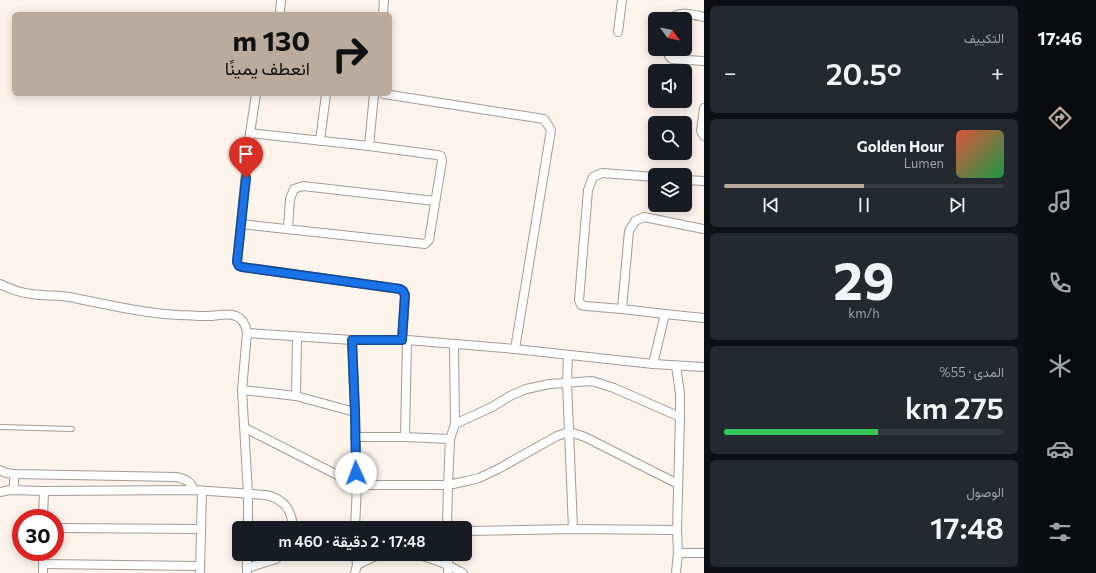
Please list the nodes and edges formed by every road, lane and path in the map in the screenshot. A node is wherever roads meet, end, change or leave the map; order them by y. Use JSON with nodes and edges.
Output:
{"nodes":[{"id":1,"x":281,"y":0,"type":"edge"},
{"id":2,"x":384,"y":0,"type":"edge"},
{"id":3,"x":622,"y":0,"type":"edge"},
{"id":4,"x":280,"y":12,"type":"edge"},
{"id":5,"x":382,"y":12,"type":"edge"},
{"id":6,"x":692,"y":15,"type":"edge"},
{"id":7,"x":704,"y":17,"type":"edge"},
{"id":8,"x":618,"y":32,"type":"dead end"},
{"id":9,"x":669,"y":56,"type":"edge"},
{"id":10,"x":704,"y":61,"type":"edge"},
{"id":11,"x":392,"y":95,"type":"edge"},
{"id":12,"x":256,"y":96,"type":"edge"},
{"id":13,"x":326,"y":96,"type":"edge"},
{"id":14,"x":374,"y":96,"type":"edge"},
{"id":15,"x":704,"y":108,"type":"edge"},
{"id":16,"x":250,"y":133,"type":"junction"},
{"id":17,"x":704,"y":136,"type":"edge"},
{"id":18,"x":320,"y":141,"type":"junction"},
{"id":19,"x":369,"y":146,"type":"junction"},
{"id":20,"x":648,"y":176,"type":"edge"},
{"id":21,"x":692,"y":180,"type":"edge"},
{"id":22,"x":704,"y":181,"type":"edge"},
{"id":23,"x":435,"y":201,"type":"junction"},
{"id":24,"x":241,"y":224,"type":"junction"},
{"id":25,"x":704,"y":229,"type":"edge"},
{"id":26,"x":288,"y":230,"type":"junction"},
{"id":27,"x":0,"y":284,"type":"edge"},
{"id":28,"x":622,"y":309,"type":"junction"},
{"id":29,"x":665,"y":314,"type":"junction"},
{"id":30,"x":704,"y":318,"type":"edge"},
{"id":31,"x":247,"y":333,"type":"junction"},
{"id":32,"x":297,"y":337,"type":"junction"},
{"id":33,"x":352,"y":340,"type":"junction"},
{"id":34,"x":404,"y":340,"type":"junction"},
{"id":35,"x":454,"y":344,"type":"junction"},
{"id":36,"x":516,"y":349,"type":"junction"},
{"id":37,"x":568,"y":355,"type":"junction"},
{"id":38,"x":653,"y":364,"type":"junction"},
{"id":39,"x":676,"y":366,"type":"junction"},
{"id":40,"x":704,"y":367,"type":"edge"},
{"id":41,"x":567,"y":382,"type":"junction"},
{"id":42,"x":242,"y":390,"type":"junction"},
{"id":43,"x":296,"y":396,"type":"junction"},
{"id":44,"x":355,"y":412,"type":"junction"},
{"id":45,"x":680,"y":417,"type":"junction"},
{"id":46,"x":455,"y":424,"type":"junction"},
{"id":47,"x":0,"y":427,"type":"edge"},
{"id":48,"x":244,"y":428,"type":"junction"},
{"id":49,"x":72,"y":429,"type":"dead end"},
{"id":50,"x":569,"y":432,"type":"junction"},
{"id":51,"x":355,"y":437,"type":"junction"},
{"id":52,"x":405,"y":437,"type":"junction"},
{"id":53,"x":450,"y":439,"type":"junction"},
{"id":54,"x":0,"y":470,"type":"edge"},
{"id":55,"x":14,"y":474,"type":"junction"},
{"id":56,"x":678,"y":484,"type":"junction"},
{"id":57,"x":357,"y":485,"type":"junction"},
{"id":58,"x":448,"y":485,"type":"junction"},
{"id":59,"x":14,"y":490,"type":"junction"},
{"id":60,"x":198,"y":490,"type":"junction"},
{"id":61,"x":44,"y":491,"type":"junction"},
{"id":62,"x":0,"y":492,"type":"edge"},
{"id":63,"x":248,"y":494,"type":"junction"},
{"id":64,"x":43,"y":509,"type":"edge"},
{"id":65,"x":248,"y":521,"type":"edge"},
{"id":66,"x":292,"y":521,"type":"edge"},
{"id":67,"x":355,"y":521,"type":"edge"},
{"id":68,"x":448,"y":521,"type":"edge"},
{"id":69,"x":64,"y":528,"type":"edge"},
{"id":70,"x":573,"y":528,"type":"junction"},
{"id":71,"x":201,"y":529,"type":"junction"},
{"id":72,"x":677,"y":530,"type":"junction"},
{"id":73,"x":472,"y":531,"type":"edge"},
{"id":74,"x":678,"y":553,"type":"junction"},
{"id":75,"x":704,"y":553,"type":"edge"},
{"id":76,"x":271,"y":561,"type":"edge"},
{"id":77,"x":369,"y":561,"type":"edge"},
{"id":78,"x":435,"y":561,"type":"edge"},
{"id":79,"x":43,"y":564,"type":"joint"},
{"id":80,"x":356,"y":569,"type":"edge"},
{"id":81,"x":448,"y":569,"type":"edge"},
{"id":82,"x":200,"y":570,"type":"edge"},
{"id":83,"x":247,"y":571,"type":"edge"},
{"id":84,"x":43,"y":573,"type":"edge"},
{"id":85,"x":463,"y":573,"type":"edge"},
{"id":86,"x":676,"y":573,"type":"edge"}],
"edges":[{"from":1,"to":4,"type":"street"},
{"from":2,"to":5,"type":"street"},
{"from":3,"to":8,"type":"street"},
{"from":6,"to":7,"type":"street"},
{"from":9,"to":10,"type":"street"},
{"from":11,"to":36,"type":"street"},
{"from":12,"to":16,"type":"street"},
{"from":13,"to":18,"type":"street"},
{"from":14,"to":19,"type":"street"},
{"from":15,"to":17,"type":"street"},
{"from":16,"to":18,"type":"street"},
{"from":16,"to":24,"type":"street"},
{"from":18,"to":19,"type":"street"},
{"from":19,"to":23,"type":"street"},
{"from":20,"to":28,"type":"street"},
{"from":21,"to":22,"type":"street"},
{"from":23,"to":26,"type":"street"},
{"from":23,"to":26,"type":"street"},
{"from":24,"to":26,"type":"street"},
{"from":24,"to":34,"type":"street"},
{"from":25,"to":28,"type":"street"},
{"from":27,"to":31,"type":"street"},
{"from":28,"to":29,"type":"street"},
{"from":29,"to":30,"type":"street"},
{"from":29,"to":38,"type":"street"},
{"from":31,"to":32,"type":"street"},
{"from":31,"to":42,"type":"street"},
{"from":32,"to":33,"type":"street"},
{"from":32,"to":43,"type":"street"},
{"from":33,"to":34,"type":"street"},
{"from":33,"to":44,"type":"street"},
{"from":34,"to":35,"type":"street"},
{"from":34,"to":52,"type":"street"},
{"from":35,"to":36,"type":"street"},
{"from":35,"to":46,"type":"street"},
{"from":36,"to":37,"type":"street"},
{"from":37,"to":38,"type":"street"},
{"from":37,"to":41,"type":"street"},
{"from":38,"to":39,"type":"street"},
{"from":39,"to":40,"type":"street"},
{"from":39,"to":45,"type":"street"},
{"from":41,"to":45,"type":"street"},
{"from":41,"to":46,"type":"street"},
{"from":41,"to":50,"type":"street"},
{"from":42,"to":43,"type":"street"},
{"from":42,"to":48,"type":"street"},
{"from":43,"to":44,"type":"street"},
{"from":44,"to":51,"type":"street"},
{"from":45,"to":56,"type":"street"},
{"from":46,"to":53,"type":"street"},
{"from":47,"to":49,"type":"lane"},
{"from":48,"to":57,"type":"street"},
{"from":48,"to":63,"type":"street"},
{"from":50,"to":56,"type":"street"},
{"from":50,"to":58,"type":"street"},
{"from":50,"to":70,"type":"street"},
{"from":51,"to":52,"type":"street"},
{"from":51,"to":57,"type":"street"},
{"from":52,"to":53,"type":"street"},
{"from":53,"to":58,"type":"street"},
{"from":54,"to":55,"type":"street"},
{"from":55,"to":59,"type":"street"},
{"from":55,"to":60,"type":"street"},
{"from":56,"to":72,"type":"street"},
{"from":57,"to":58,"type":"street"},
{"from":57,"to":67,"type":"street"},
{"from":58,"to":68,"type":"street"},
{"from":59,"to":61,"type":"street"},
{"from":59,"to":62,"type":"street"},
{"from":60,"to":61,"type":"street"},
{"from":60,"to":63,"type":"street"},
{"from":60,"to":71,"type":"street"},
{"from":61,"to":64,"type":"street"},
{"from":63,"to":65,"type":"street"},
{"from":63,"to":66,"type":"street"},
{"from":69,"to":71,"type":"street"},
{"from":70,"to":72,"type":"street"},
{"from":70,"to":73,"type":"street"},
{"from":71,"to":82,"type":"street"},
{"from":72,"to":74,"type":"street"},
{"from":74,"to":75,"type":"street"},
{"from":74,"to":86,"type":"street"},
{"from":76,"to":83,"type":"street"},
{"from":77,"to":80,"type":"street"},
{"from":78,"to":81,"type":"street"},
{"from":79,"to":82,"type":"street"},
{"from":79,"to":84,"type":"street"},
{"from":81,"to":85,"type":"street"}]}
